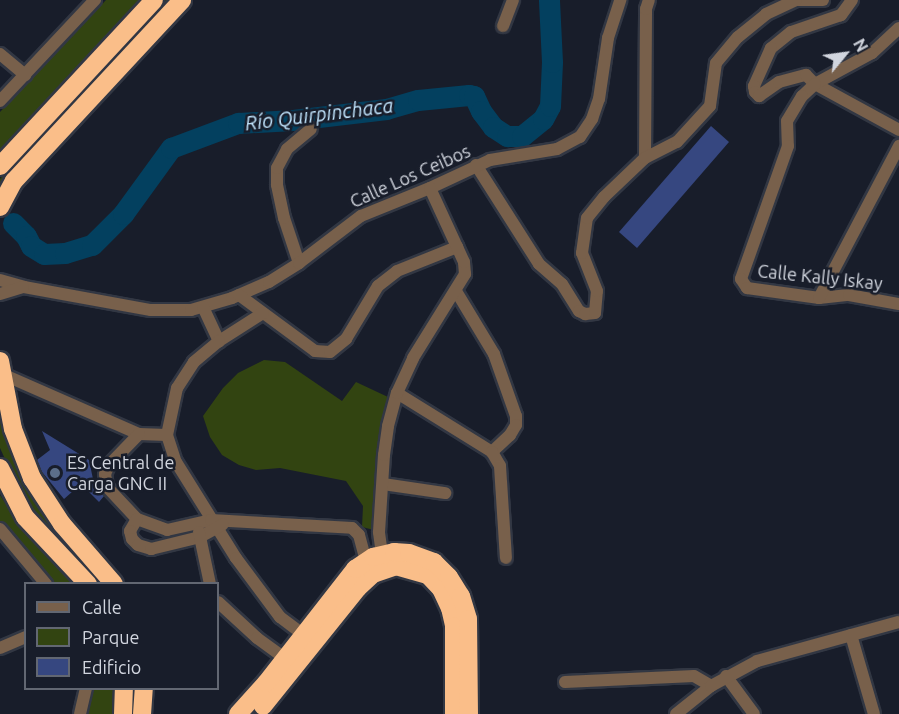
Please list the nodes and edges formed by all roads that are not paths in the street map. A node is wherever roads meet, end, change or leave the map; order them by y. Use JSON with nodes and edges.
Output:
{"nodes":[{"id":1,"x":95,"y":0,"type":"edge"},
{"id":2,"x":154,"y":0,"type":"edge"},
{"id":3,"x":182,"y":0,"type":"edge"},
{"id":4,"x":513,"y":0,"type":"edge"},
{"id":5,"x":620,"y":0,"type":"edge"},
{"id":6,"x":649,"y":0,"type":"edge"},
{"id":7,"x":797,"y":0,"type":"edge"},
{"id":8,"x":823,"y":0,"type":"edge"},
{"id":9,"x":852,"y":0,"type":"edge"},
{"id":10,"x":503,"y":26,"type":"dead end"},
{"id":11,"x":899,"y":28,"type":"edge"},
{"id":12,"x":0,"y":54,"type":"edge"},
{"id":13,"x":25,"y":75,"type":"junction"},
{"id":14,"x":815,"y":84,"type":"junction"},
{"id":15,"x":0,"y":101,"type":"edge"},
{"id":16,"x":311,"y":129,"type":"dead end"},
{"id":17,"x":899,"y":130,"type":"edge"},
{"id":18,"x":899,"y":146,"type":"edge"},
{"id":19,"x":645,"y":158,"type":"junction"},
{"id":20,"x":477,"y":165,"type":"junction"},
{"id":21,"x":0,"y":166,"type":"edge"},
{"id":22,"x":430,"y":188,"type":"junction"},
{"id":23,"x":0,"y":207,"type":"edge"},
{"id":24,"x":457,"y":247,"type":"junction"},
{"id":25,"x":299,"y":263,"type":"junction"},
{"id":26,"x":0,"y":280,"type":"edge"},
{"id":27,"x":24,"y":287,"type":"junction"},
{"id":28,"x":456,"y":291,"type":"junction"},
{"id":29,"x":0,"y":294,"type":"edge"},
{"id":30,"x":239,"y":295,"type":"junction"},
{"id":31,"x":819,"y":297,"type":"junction"},
{"id":32,"x":899,"y":304,"type":"edge"},
{"id":33,"x":203,"y":307,"type":"junction"},
{"id":34,"x":263,"y":313,"type":"junction"},
{"id":35,"x":219,"y":341,"type":"junction"},
{"id":36,"x":1,"y":368,"type":"edge"},
{"id":37,"x":397,"y":393,"type":"junction"},
{"id":38,"x":139,"y":434,"type":"junction"},
{"id":39,"x":167,"y":435,"type":"junction"},
{"id":40,"x":492,"y":452,"type":"junction"},
{"id":41,"x":0,"y":468,"type":"edge"},
{"id":42,"x":383,"y":484,"type":"junction"},
{"id":43,"x":445,"y":493,"type":"dead end"},
{"id":44,"x":199,"y":501,"type":"junction"},
{"id":45,"x":137,"y":519,"type":"junction"},
{"id":46,"x":197,"y":521,"type":"junction"},
{"id":47,"x":214,"y":524,"type":"junction"},
{"id":48,"x":0,"y":529,"type":"edge"},
{"id":49,"x":200,"y":537,"type":"junction"},
{"id":50,"x":374,"y":557,"type":"junction"},
{"id":51,"x":506,"y":558,"type":"dead end"},
{"id":52,"x":44,"y":582,"type":"edge"},
{"id":53,"x":86,"y":582,"type":"edge"},
{"id":54,"x":112,"y":582,"type":"edge"},
{"id":55,"x":210,"y":582,"type":"edge"},
{"id":56,"x":219,"y":603,"type":"edge"},
{"id":57,"x":899,"y":622,"type":"edge"},
{"id":58,"x":851,"y":635,"type":"junction"},
{"id":59,"x":24,"y":638,"type":"edge"},
{"id":60,"x":309,"y":639,"type":"junction"},
{"id":61,"x":0,"y":648,"type":"edge"},
{"id":62,"x":291,"y":662,"type":"junction"},
{"id":63,"x":726,"y":676,"type":"junction"},
{"id":64,"x":565,"y":682,"type":"dead end"},
{"id":65,"x":711,"y":686,"type":"junction"},
{"id":66,"x":86,"y":690,"type":"edge"},
{"id":67,"x":124,"y":690,"type":"edge"},
{"id":68,"x":80,"y":714,"type":"edge"},
{"id":69,"x":123,"y":714,"type":"edge"},
{"id":70,"x":238,"y":714,"type":"edge"},
{"id":71,"x":256,"y":714,"type":"edge"},
{"id":72,"x":454,"y":714,"type":"edge"},
{"id":73,"x":469,"y":714,"type":"edge"},
{"id":74,"x":676,"y":714,"type":"edge"},
{"id":75,"x":754,"y":714,"type":"edge"},
{"id":76,"x":874,"y":714,"type":"edge"}],
"edges":[{"from":1,"to":13,"type":"street"},
{"from":2,"to":21,"type":"highway"},
{"from":3,"to":23,"type":"highway"},
{"from":4,"to":10,"type":"street"},
{"from":5,"to":20,"type":"street","name":"Calle Los Ceibos"},
{"from":6,"to":19,"type":"street"},
{"from":7,"to":8,"type":"street"},
{"from":7,"to":19,"type":"street"},
{"from":9,"to":14,"type":"street"},
{"from":11,"to":14,"type":"street"},
{"from":12,"to":13,"type":"street"},
{"from":13,"to":15,"type":"street"},
{"from":14,"to":17,"type":"street"},
{"from":14,"to":31,"type":"street","name":"Calle Kally Iskay"},
{"from":16,"to":25,"type":"street"},
{"from":18,"to":31,"type":"street"},
{"from":19,"to":20,"type":"street"},
{"from":20,"to":22,"type":"street","name":"Calle Los Ceibos"},
{"from":22,"to":24,"type":"street"},
{"from":22,"to":25,"type":"street","name":"Calle Los Ceibos"},
{"from":24,"to":28,"type":"street"},
{"from":24,"to":34,"type":"street"},
{"from":25,"to":30,"type":"street","name":"Calle Los Ceibos"},
{"from":26,"to":27,"type":"street","name":"Calle Los Ceibos"},
{"from":27,"to":29,"type":"street","name":"Calle Los Ceibos"},
{"from":27,"to":33,"type":"street","name":"Calle Los Ceibos"},
{"from":28,"to":37,"type":"street"},
{"from":28,"to":40,"type":"street"},
{"from":30,"to":33,"type":"street","name":"Calle Los Ceibos"},
{"from":30,"to":34,"type":"street"},
{"from":31,"to":32,"type":"street","name":"Calle Kally Iskay"},
{"from":33,"to":35,"type":"street"},
{"from":34,"to":35,"type":"street"},
{"from":35,"to":39,"type":"street"},
{"from":36,"to":38,"type":"street"},
{"from":36,"to":54,"type":"highway"},
{"from":37,"to":40,"type":"street"},
{"from":37,"to":42,"type":"street"},
{"from":38,"to":39,"type":"street"},
{"from":38,"to":45,"type":"street"},
{"from":39,"to":44,"type":"street"},
{"from":40,"to":51,"type":"street"},
{"from":41,"to":53,"type":"highway"},
{"from":42,"to":43,"type":"street"},
{"from":42,"to":50,"type":"street"},
{"from":44,"to":46,"type":"street"},
{"from":44,"to":47,"type":"street"},
{"from":45,"to":46,"type":"street"},
{"from":45,"to":49,"type":"street"},
{"from":46,"to":47,"type":"street"},
{"from":46,"to":49,"type":"street"},
{"from":47,"to":49,"type":"street"},
{"from":47,"to":50,"type":"street"},
{"from":47,"to":60,"type":"street"},
{"from":48,"to":52,"type":"street"},
{"from":49,"to":55,"type":"street"},
{"from":50,"to":60,"type":"highway"},
{"from":50,"to":73,"type":"highway"},
{"from":56,"to":62,"type":"street"},
{"from":57,"to":58,"type":"street"},
{"from":58,"to":63,"type":"street"},
{"from":58,"to":76,"type":"street"},
{"from":59,"to":61,"type":"street"},
{"from":60,"to":62,"type":"highway"},
{"from":60,"to":72,"type":"highway"},
{"from":62,"to":70,"type":"highway"},
{"from":62,"to":71,"type":"highway"},
{"from":63,"to":65,"type":"street"},
{"from":63,"to":75,"type":"street"},
{"from":64,"to":65,"type":"street"},
{"from":65,"to":74,"type":"street"},
{"from":66,"to":68,"type":"street"},
{"from":67,"to":69,"type":"highway"}]}
